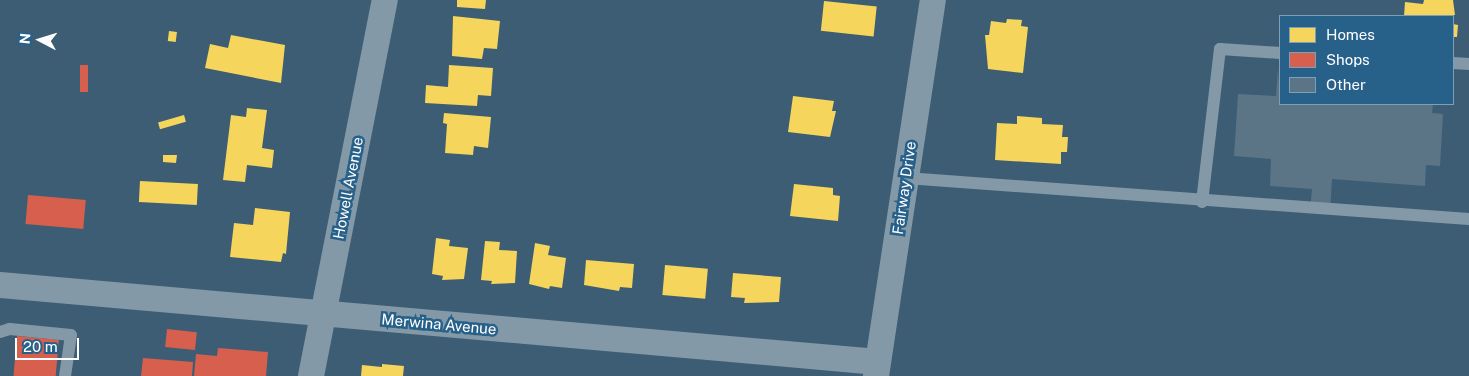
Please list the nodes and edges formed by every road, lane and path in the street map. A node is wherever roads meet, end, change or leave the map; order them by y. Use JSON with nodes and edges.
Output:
{"nodes":[{"id":1,"x":385,"y":0,"type":"edge"},
{"id":2,"x":933,"y":0,"type":"edge"},
{"id":3,"x":1279,"y":53,"type":"edge"},
{"id":4,"x":1454,"y":63,"type":"edge"},
{"id":5,"x":1469,"y":64,"type":"edge"},
{"id":6,"x":906,"y":178,"type":"junction"},
{"id":7,"x":1202,"y":202,"type":"junction"},
{"id":8,"x":1469,"y":219,"type":"edge"},
{"id":9,"x":0,"y":284,"type":"edge"},
{"id":10,"x":323,"y":314,"type":"junction"},
{"id":11,"x":0,"y":332,"type":"edge"},
{"id":12,"x":877,"y":369,"type":"edge"},
{"id":13,"x":65,"y":376,"type":"edge"},
{"id":14,"x":311,"y":376,"type":"edge"}],
"edges":[{"from":1,"to":10,"type":"street","name":"Howell Avenue"},
{"from":2,"to":6,"type":"street","name":"Fairway Drive"},
{"from":3,"to":7,"type":"lane"},
{"from":4,"to":5,"type":"lane"},
{"from":6,"to":7,"type":"lane"},
{"from":6,"to":12,"type":"street","name":"Fairway Drive"},
{"from":7,"to":8,"type":"lane"},
{"from":9,"to":10,"type":"street","name":"Merwina Avenue"},
{"from":10,"to":12,"type":"street","name":"Merwina Avenue"},
{"from":10,"to":14,"type":"street","name":"Howell Avenue"},
{"from":11,"to":13,"type":"lane"}]}
